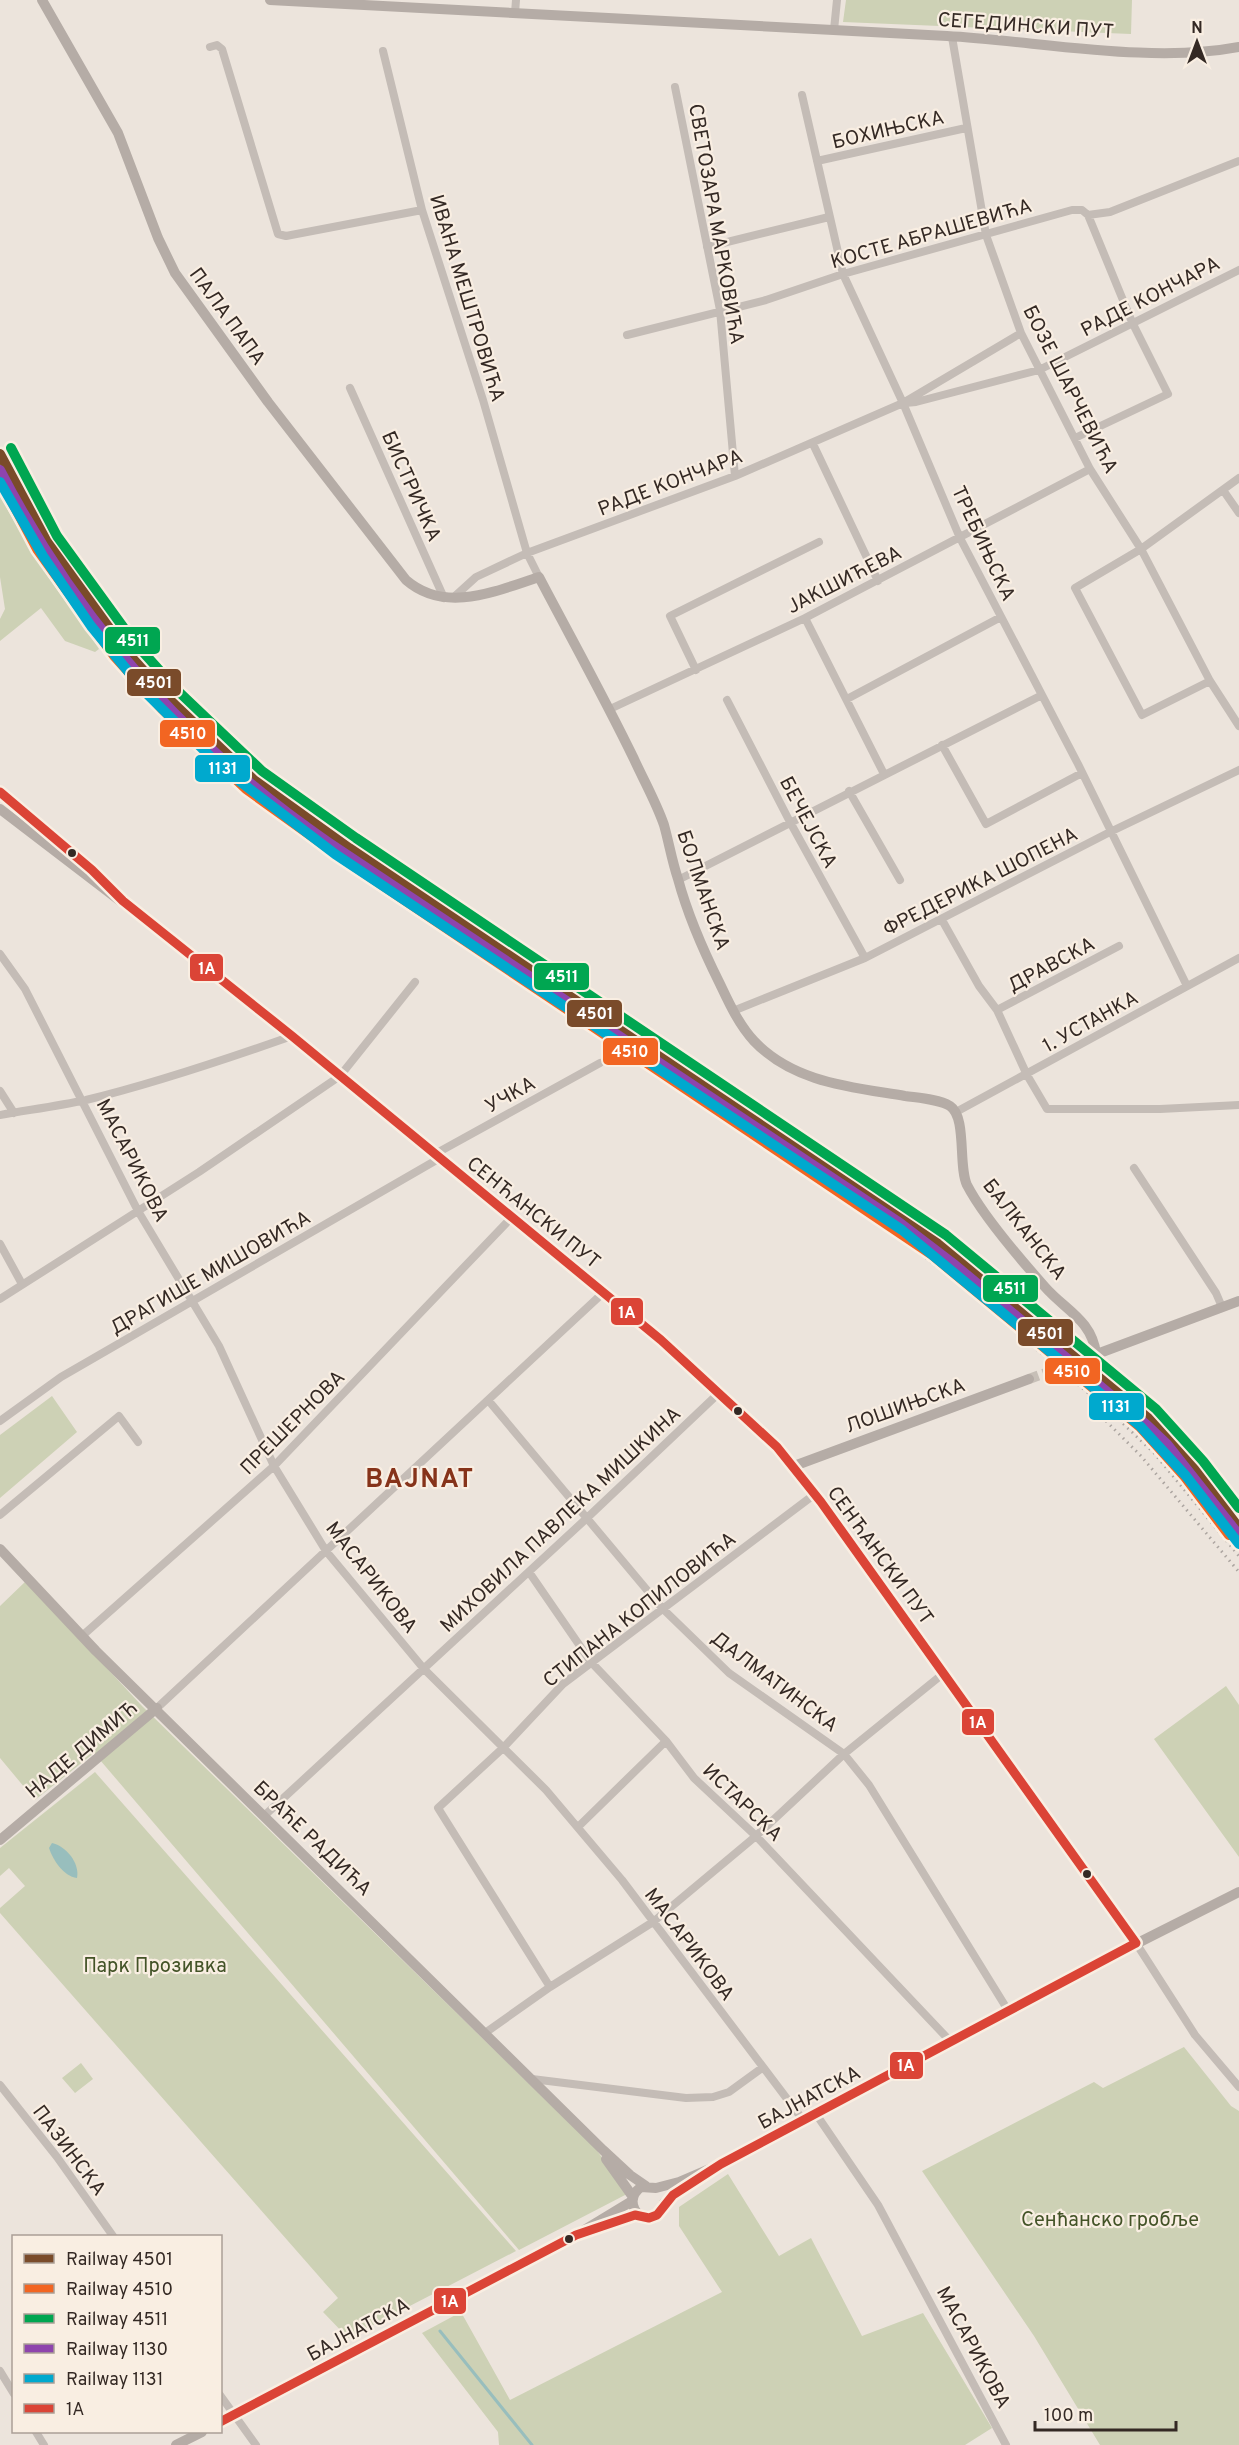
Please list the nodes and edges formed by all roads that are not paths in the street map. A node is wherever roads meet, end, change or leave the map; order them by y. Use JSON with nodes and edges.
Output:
{"nodes":[{"id":1,"x":42,"y":0,"type":"edge"},
{"id":2,"x":270,"y":0,"type":"edge"},
{"id":3,"x":516,"y":0,"type":"edge"},
{"id":4,"x":837,"y":0,"type":"edge"},
{"id":5,"x":515,"y":13,"type":"junction"},
{"id":6,"x":834,"y":30,"type":"junction"},
{"id":7,"x":952,"y":37,"type":"junction"},
{"id":8,"x":210,"y":47,"type":"dead end"},
{"id":9,"x":1239,"y":47,"type":"edge"},
{"id":10,"x":383,"y":51,"type":"dead end"},
{"id":11,"x":675,"y":87,"type":"dead end"},
{"id":12,"x":802,"y":95,"type":"dead end"},
{"id":13,"x":966,"y":128,"type":"junction"},
{"id":14,"x":1239,"y":160,"type":"edge"},
{"id":15,"x":817,"y":161,"type":"junction"},
{"id":16,"x":422,"y":210,"type":"junction"},
{"id":17,"x":1088,"y":215,"type":"junction"},
{"id":18,"x":829,"y":217,"type":"junction"},
{"id":19,"x":986,"y":235,"type":"junction"},
{"id":20,"x":707,"y":247,"type":"junction"},
{"id":21,"x":1239,"y":270,"type":"edge"},
{"id":22,"x":843,"y":274,"type":"junction"},
{"id":23,"x":720,"y":310,"type":"junction"},
{"id":24,"x":1132,"y":322,"type":"junction"},
{"id":25,"x":1021,"y":333,"type":"junction"},
{"id":26,"x":627,"y":335,"type":"dead end"},
{"id":27,"x":1039,"y":370,"type":"junction"},
{"id":28,"x":350,"y":388,"type":"dead end"},
{"id":29,"x":903,"y":403,"type":"junction"},
{"id":30,"x":1076,"y":438,"type":"junction"},
{"id":31,"x":813,"y":444,"type":"junction"},
{"id":32,"x":1090,"y":469,"type":"junction"},
{"id":33,"x":735,"y":476,"type":"junction"},
{"id":34,"x":1239,"y":478,"type":"edge"},
{"id":35,"x":1223,"y":490,"type":"junction"},
{"id":36,"x":1239,"y":513,"type":"edge"},
{"id":37,"x":960,"y":538,"type":"junction"},
{"id":38,"x":819,"y":542,"type":"dead end"},
{"id":39,"x":1141,"y":549,"type":"junction"},
{"id":40,"x":527,"y":554,"type":"junction"},
{"id":41,"x":539,"y":577,"type":"junction"},
{"id":42,"x":878,"y":581,"type":"junction"},
{"id":43,"x":449,"y":598,"type":"junction"},
{"id":44,"x":1001,"y":617,"type":"junction"},
{"id":45,"x":805,"y":618,"type":"junction"},
{"id":46,"x":696,"y":670,"type":"junction"},
{"id":47,"x":1210,"y":681,"type":"junction"},
{"id":48,"x":1042,"y":695,"type":"junction"},
{"id":49,"x":847,"y":699,"type":"junction"},
{"id":50,"x":727,"y":700,"type":"dead end"},
{"id":51,"x":610,"y":709,"type":"junction"},
{"id":52,"x":1239,"y":726,"type":"edge"},
{"id":53,"x":942,"y":745,"type":"junction"},
{"id":54,"x":1239,"y":771,"type":"edge"},
{"id":55,"x":1082,"y":773,"type":"junction"},
{"id":56,"x":884,"y":774,"type":"junction"},
{"id":57,"x":849,"y":791,"type":"junction"},
{"id":58,"x":0,"y":792,"type":"edge"},
{"id":59,"x":0,"y":809,"type":"edge"},
{"id":60,"x":789,"y":822,"type":"junction"},
{"id":61,"x":1110,"y":832,"type":"junction"},
{"id":62,"x":678,"y":880,"type":"junction"},
{"id":63,"x":900,"y":880,"type":"dead end"},
{"id":64,"x":123,"y":901,"type":"junction"},
{"id":65,"x":942,"y":920,"type":"junction"},
{"id":66,"x":1119,"y":946,"type":"dead end"},
{"id":67,"x":0,"y":954,"type":"edge"},
{"id":68,"x":865,"y":958,"type":"junction"},
{"id":69,"x":1239,"y":958,"type":"edge"},
{"id":70,"x":415,"y":982,"type":"dead end"},
{"id":71,"x":1188,"y":986,"type":"junction"},
{"id":72,"x":997,"y":1010,"type":"junction"},
{"id":73,"x":733,"y":1011,"type":"junction"},
{"id":74,"x":292,"y":1036,"type":"junction"},
{"id":75,"x":600,"y":1063,"type":"dead end"},
{"id":76,"x":1027,"y":1075,"type":"junction"},
{"id":77,"x":340,"y":1076,"type":"junction"},
{"id":78,"x":0,"y":1091,"type":"edge"},
{"id":79,"x":84,"y":1100,"type":"junction"},
{"id":80,"x":1239,"y":1105,"type":"edge"},
{"id":81,"x":956,"y":1112,"type":"junction"},
{"id":82,"x":14,"y":1113,"type":"junction"},
{"id":83,"x":0,"y":1115,"type":"edge"},
{"id":84,"x":437,"y":1156,"type":"junction"},
{"id":85,"x":1134,"y":1168,"type":"dead end"},
{"id":86,"x":138,"y":1211,"type":"junction"},
{"id":87,"x":512,"y":1217,"type":"junction"},
{"id":88,"x":0,"y":1244,"type":"edge"},
{"id":89,"x":22,"y":1284,"type":"junction"},
{"id":90,"x":604,"y":1292,"type":"junction"},
{"id":91,"x":0,"y":1299,"type":"edge"},
{"id":92,"x":1239,"y":1301,"type":"edge"},
{"id":93,"x":192,"y":1302,"type":"junction"},
{"id":94,"x":1222,"y":1307,"type":"junction"},
{"id":95,"x":1029,"y":1379,"type":"tunnel mouth"},
{"id":96,"x":720,"y":1392,"type":"junction"},
{"id":97,"x":488,"y":1400,"type":"junction"},
{"id":98,"x":1,"y":1417,"type":"edge"},
{"id":99,"x":138,"y":1442,"type":"dead end"},
{"id":100,"x":274,"y":1466,"type":"junction"},
{"id":101,"x":794,"y":1466,"type":"junction"},
{"id":102,"x":815,"y":1494,"type":"junction"},
{"id":103,"x":0,"y":1515,"type":"edge"},
{"id":104,"x":587,"y":1518,"type":"junction"},
{"id":105,"x":0,"y":1550,"type":"edge"},
{"id":106,"x":326,"y":1551,"type":"junction"},
{"id":107,"x":529,"y":1572,"type":"junction"},
{"id":108,"x":662,"y":1608,"type":"junction"},
{"id":109,"x":82,"y":1636,"type":"junction"},
{"id":110,"x":591,"y":1662,"type":"junction"},
{"id":111,"x":424,"y":1669,"type":"junction"},
{"id":112,"x":944,"y":1672,"type":"junction"},
{"id":113,"x":157,"y":1708,"type":"junction"},
{"id":114,"x":666,"y":1741,"type":"junction"},
{"id":115,"x":503,"y":1748,"type":"junction"},
{"id":116,"x":844,"y":1754,"type":"junction"},
{"id":117,"x":264,"y":1815,"type":"junction"},
{"id":118,"x":578,"y":1827,"type":"junction"},
{"id":119,"x":756,"y":1836,"type":"junction"},
{"id":120,"x":0,"y":1840,"type":"edge"},
{"id":121,"x":1239,"y":1892,"type":"edge"},
{"id":122,"x":653,"y":1922,"type":"junction"},
{"id":123,"x":1136,"y":1943,"type":"junction"},
{"id":124,"x":550,"y":1987,"type":"junction"},
{"id":125,"x":1009,"y":2012,"type":"junction"},
{"id":126,"x":485,"y":2033,"type":"junction"},
{"id":127,"x":951,"y":2042,"type":"junction"},
{"id":128,"x":762,"y":2068,"type":"junction"},
{"id":129,"x":532,"y":2079,"type":"junction"},
{"id":130,"x":0,"y":2085,"type":"edge"},
{"id":131,"x":1239,"y":2087,"type":"edge"},
{"id":132,"x":816,"y":2114,"type":"junction"},
{"id":133,"x":803,"y":2120,"type":"junction"},
{"id":134,"x":603,"y":2150,"type":"junction"},
{"id":135,"x":721,"y":2164,"type":"junction"},
{"id":136,"x":651,"y":2187,"type":"junction"},
{"id":137,"x":632,"y":2199,"type":"junction"},
{"id":138,"x":664,"y":2204,"type":"junction"},
{"id":139,"x":640,"y":2216,"type":"junction"},
{"id":140,"x":112,"y":2235,"type":"edge"},
{"id":141,"x":576,"y":2235,"type":"junction"},
{"id":142,"x":0,"y":2371,"type":"edge"},
{"id":143,"x":12,"y":2391,"type":"edge"},
{"id":144,"x":222,"y":2398,"type":"edge"},
{"id":145,"x":234,"y":2415,"type":"junction"},
{"id":146,"x":222,"y":2421,"type":"edge"},
{"id":147,"x":200,"y":2433,"type":"edge"},
{"id":148,"x":176,"y":2445,"type":"edge"},
{"id":149,"x":256,"y":2445,"type":"edge"},
{"id":150,"x":1006,"y":2445,"type":"edge"}],
"edges":[{"from":1,"to":43,"type":"main road","name":"ПАЛА ПАПА"},
{"from":2,"to":5,"type":"main road","name":"СЕГЕДИНСКИ ПУТ"},
{"from":3,"to":5,"type":"street"},
{"from":4,"to":6,"type":"street"},
{"from":5,"to":6,"type":"main road","name":"СЕГЕДИНСКИ ПУТ"},
{"from":6,"to":7,"type":"main road","name":"СЕГЕДИНСКИ ПУТ"},
{"from":7,"to":9,"type":"main road","name":"СЕГЕДИНСКИ ПУТ"},
{"from":7,"to":13,"type":"street","name":"БОЗЕ ШАРЧЕВИЋА"},
{"from":8,"to":16,"type":"street"},
{"from":10,"to":16,"type":"street","name":"ИВАНА МЕШТРОВИЋА"},
{"from":11,"to":20,"type":"street","name":"СВЕТОЗАРА МАРКОВИЋА"},
{"from":12,"to":15,"type":"street","name":"ТРЕБИЊСКА"},
{"from":13,"to":15,"type":"street","name":"БОХИЊСКА"},
{"from":13,"to":19,"type":"street","name":"БОЗЕ ШАРЧЕВИЋА"},
{"from":14,"to":17,"type":"street","name":"КОСТЕ АБРАШЕВИЋА"},
{"from":15,"to":18,"type":"street","name":"ТРЕБИЊСКА"},
{"from":16,"to":40,"type":"street","name":"ИВАНА МЕШТРОВИЋА"},
{"from":17,"to":19,"type":"street","name":"КОСТЕ АБРАШЕВИЋА"},
{"from":17,"to":24,"type":"street"},
{"from":18,"to":20,"type":"street"},
{"from":18,"to":22,"type":"street","name":"ТРЕБИЊСКА"},
{"from":19,"to":22,"type":"street","name":"КОСТЕ АБРАШЕВИЋА"},
{"from":19,"to":25,"type":"street","name":"БОЗЕ ШАРЧЕВИЋА"},
{"from":20,"to":23,"type":"street","name":"СВЕТОЗАРА МАРКОВИЋА"},
{"from":21,"to":24,"type":"street","name":"РАДЕ КОНЧАРА"},
{"from":22,"to":23,"type":"street","name":"КОСТЕ АБРАШЕВИЋА"},
{"from":22,"to":29,"type":"street","name":"ТРЕБИЊСКА"},
{"from":23,"to":26,"type":"street","name":"КОСТЕ АБРАШЕВИЋА"},
{"from":23,"to":33,"type":"street","name":"СВЕТОЗАРА МАРКОВИЋА"},
{"from":24,"to":27,"type":"street","name":"РАДЕ КОНЧАРА"},
{"from":24,"to":30,"type":"street"},
{"from":25,"to":27,"type":"street","name":"БОЗЕ ШАРЧЕВИЋА"},
{"from":25,"to":29,"type":"street","name":"РАДЕ КОНЧАРА"},
{"from":27,"to":29,"type":"street","name":"РАДЕ КОНЧАРА"},
{"from":27,"to":30,"type":"street","name":"БОЗЕ ШАРЧЕВИЋА"},
{"from":28,"to":43,"type":"street","name":"БИСТРИЧКА"},
{"from":29,"to":31,"type":"street","name":"РАДЕ КОНЧАРА"},
{"from":29,"to":37,"type":"street","name":"ТРЕБИЊСКА"},
{"from":30,"to":32,"type":"street","name":"БОЗЕ ШАРЧЕВИЋА"},
{"from":31,"to":33,"type":"street","name":"РАДЕ КОНЧАРА"},
{"from":31,"to":42,"type":"street"},
{"from":32,"to":37,"type":"street","name":"ЈАКШИЋЕВА"},
{"from":32,"to":39,"type":"street","name":"БОЗЕ ШАРЧЕВИЋА"},
{"from":33,"to":40,"type":"street","name":"РАДЕ КОНЧАРА"},
{"from":34,"to":35,"type":"street"},
{"from":35,"to":36,"type":"street"},
{"from":35,"to":39,"type":"street"},
{"from":37,"to":42,"type":"street","name":"ЈАКШИЋЕВА"},
{"from":37,"to":44,"type":"street","name":"ТРЕБИЊСКА"},
{"from":38,"to":46,"type":"street"},
{"from":39,"to":47,"type":"street","name":"БОЗЕ ШАРЧЕВИЋА"},
{"from":39,"to":47,"type":"street"},
{"from":40,"to":41,"type":"street","name":"БОЛМАНСКА"},
{"from":40,"to":43,"type":"street","name":"РАДЕ КОНЧАРА"},
{"from":41,"to":43,"type":"main road"},
{"from":41,"to":51,"type":"main road","name":"БОЛМАНСКА"},
{"from":42,"to":45,"type":"street","name":"ЈАКШИЋЕВА"},
{"from":44,"to":48,"type":"street","name":"ТРЕБИЊСКА"},
{"from":44,"to":49,"type":"street"},
{"from":45,"to":46,"type":"street","name":"ЈАКШИЋЕВА"},
{"from":45,"to":49,"type":"street"},
{"from":46,"to":51,"type":"street","name":"ЈАКШИЋЕВА"},
{"from":47,"to":52,"type":"street","name":"БОЗЕ ШАРЧЕВИЋА"},
{"from":48,"to":53,"type":"street"},
{"from":48,"to":55,"type":"street","name":"ТРЕБИЊСКА"},
{"from":49,"to":56,"type":"street"},
{"from":50,"to":60,"type":"street","name":"БЕЧЕЈСКА"},
{"from":51,"to":62,"type":"main road","name":"БОЛМАНСКА"},
{"from":53,"to":55,"type":"street"},
{"from":53,"to":56,"type":"street"},
{"from":54,"to":61,"type":"street","name":"ФРЕДЕРИКА ШОПЕНА"},
{"from":55,"to":61,"type":"street","name":"ТРЕБИЊСКА"},
{"from":56,"to":57,"type":"street"},
{"from":57,"to":60,"type":"street"},
{"from":57,"to":63,"type":"street"},
{"from":58,"to":64,"type":"main road","name":"СЕНЋАНСКИ ПУТ"},
{"from":59,"to":64,"type":"main road","name":"СЕНЋАНСКИ ПУТ"},
{"from":60,"to":62,"type":"street"},
{"from":60,"to":68,"type":"street","name":"БЕЧЕЈСКА"},
{"from":61,"to":65,"type":"street","name":"ФРЕДЕРИКА ШОПЕНА"},
{"from":61,"to":71,"type":"street","name":"ТРЕБИЊСКА"},
{"from":62,"to":73,"type":"main road","name":"БОЛМАНСКА"},
{"from":64,"to":74,"type":"main road","name":"СЕНЋАНСКИ ПУТ"},
{"from":65,"to":68,"type":"street","name":"ФРЕДЕРИКА ШОПЕНА"},
{"from":65,"to":72,"type":"street"},
{"from":66,"to":72,"type":"street","name":"ДРАВСКА"},
{"from":67,"to":79,"type":"street","name":"МАСАРИКОВА"},
{"from":68,"to":73,"type":"street","name":"ФРЕДЕРИКА ШОПЕНА"},
{"from":69,"to":71,"type":"street","name":"1. УСТАНКА"},
{"from":70,"to":77,"type":"street"},
{"from":71,"to":76,"type":"street","name":"1. УСТАНКА"},
{"from":72,"to":76,"type":"street"},
{"from":73,"to":81,"type":"main road","name":"БОЛМАНСКА"},
{"from":74,"to":77,"type":"main road","name":"СЕНЋАНСКИ ПУТ"},
{"from":74,"to":79,"type":"street"},
{"from":75,"to":84,"type":"street","name":"УЧКА"},
{"from":76,"to":80,"type":"street"},
{"from":76,"to":81,"type":"street","name":"1. УСТАНКА"},
{"from":77,"to":84,"type":"main road","name":"СЕНЋАНСКИ ПУТ"},
{"from":77,"to":86,"type":"street"},
{"from":78,"to":82,"type":"street"},
{"from":79,"to":82,"type":"street"},
{"from":79,"to":86,"type":"street","name":"МАСАРИКОВА"},
{"from":81,"to":94,"type":"main road","name":"БАЛКАНСКА"},
{"from":82,"to":83,"type":"street"},
{"from":84,"to":87,"type":"main road","name":"СЕНЋАНСКИ ПУТ"},
{"from":84,"to":93,"type":"street","name":"ДРАГИШЕ МИШОВИЋА"},
{"from":85,"to":94,"type":"street"},
{"from":86,"to":89,"type":"street"},
{"from":86,"to":93,"type":"street","name":"МАСАРИКОВА"},
{"from":87,"to":90,"type":"main road","name":"СЕНЋАНСКИ ПУТ"},
{"from":87,"to":100,"type":"street","name":"ПРЕШЕРНОВА"},
{"from":88,"to":89,"type":"street"},
{"from":89,"to":91,"type":"street"},
{"from":90,"to":96,"type":"main road","name":"СЕНЋАНСКИ ПУТ"},
{"from":90,"to":97,"type":"street"},
{"from":92,"to":94,"type":"main road"},
{"from":93,"to":98,"type":"street","name":"ДРАГИШЕ МИШОВИЋА"},
{"from":93,"to":100,"type":"street","name":"МАСАРИКОВА"},
{"from":95,"to":101,"type":"main road","name":"ЛОШИЊСКА"},
{"from":96,"to":101,"type":"main road","name":"СЕНЋАНСКИ ПУТ"},
{"from":96,"to":104,"type":"street","name":"МИХОВИЛА ПАВЛЕКА МИШКИНА"},
{"from":97,"to":104,"type":"street","name":"ДАЛМАТИНСКА"},
{"from":97,"to":106,"type":"street"},
{"from":99,"to":103,"type":"street"},
{"from":100,"to":106,"type":"street","name":"МАСАРИКОВА"},
{"from":100,"to":109,"type":"street","name":"ПРЕШЕРНОВА"},
{"from":101,"to":102,"type":"main road","name":"СЕНЋАНСКИ ПУТ"},
{"from":102,"to":108,"type":"street","name":"СТИПАНА КОПИЛОВИЋА"},
{"from":102,"to":112,"type":"main road","name":"СЕНЋАНСКИ ПУТ"},
{"from":104,"to":107,"type":"street","name":"МИХОВИЛА ПАВЛЕКА МИШКИНА"},
{"from":104,"to":108,"type":"street","name":"ДАЛМАТИНСКА"},
{"from":105,"to":109,"type":"main road","name":"БРАЋЕ РАДИЋА"},
{"from":106,"to":111,"type":"street","name":"МАСАРИКОВА"},
{"from":106,"to":113,"type":"street"},
{"from":107,"to":110,"type":"street","name":"ИСТАРСКА"},
{"from":107,"to":111,"type":"street","name":"МИХОВИЛА ПАВЛЕКА МИШКИНА"},
{"from":108,"to":110,"type":"street","name":"СТИПАНА КОПИЛОВИЋА"},
{"from":108,"to":116,"type":"street","name":"ДАЛМАТИНСКА"},
{"from":109,"to":113,"type":"main road","name":"БРАЋЕ РАДИЋА"},
{"from":110,"to":114,"type":"street","name":"ИСТАРСКА"},
{"from":110,"to":115,"type":"street","name":"СТИПАНА КОПИЛОВИЋА"},
{"from":111,"to":115,"type":"street","name":"МАСАРИКОВА"},
{"from":111,"to":117,"type":"street","name":"МИХОВИЛА ПАВЛЕКА МИШКИНА"},
{"from":112,"to":116,"type":"street"},
{"from":112,"to":123,"type":"main road","name":"СЕНЋАНСКИ ПУТ"},
{"from":113,"to":117,"type":"main road","name":"БРАЋЕ РАДИЋА"},
{"from":113,"to":120,"type":"main road","name":"НАДЕ ДИМИЋ"},
{"from":114,"to":118,"type":"street"},
{"from":114,"to":119,"type":"street","name":"ИСТАРСКА"},
{"from":115,"to":118,"type":"street","name":"МАСАРИКОВА"},
{"from":115,"to":124,"type":"street","name":"СТИПАНА КОПИЛОВИЋА"},
{"from":116,"to":119,"type":"street"},
{"from":116,"to":125,"type":"street","name":"ДАЛМАТИНСКА"},
{"from":117,"to":126,"type":"main road","name":"БРАЋЕ РАДИЋА"},
{"from":118,"to":122,"type":"street","name":"МАСАРИКОВА"},
{"from":119,"to":122,"type":"street"},
{"from":119,"to":127,"type":"street","name":"ИСТАРСКА"},
{"from":121,"to":123,"type":"main road","name":"БАЈНАТСКА"},
{"from":122,"to":124,"type":"street"},
{"from":122,"to":128,"type":"street","name":"МАСАРИКОВА"},
{"from":123,"to":125,"type":"main road","name":"БАЈНАТСКА"},
{"from":123,"to":131,"type":"street","name":"СЕНЋАНСКИ ПУТ"},
{"from":124,"to":126,"type":"street"},
{"from":125,"to":127,"type":"main road","name":"БАЈНАТСКА"},
{"from":126,"to":129,"type":"main road","name":"БРАЋЕ РАДИЋА"},
{"from":127,"to":132,"type":"main road","name":"БАЈНАТСКА"},
{"from":128,"to":129,"type":"street"},
{"from":128,"to":133,"type":"street","name":"МАСАРИКОВА"},
{"from":129,"to":134,"type":"main road","name":"БРАЋЕ РАДИЋА"},
{"from":130,"to":140,"type":"street","name":"ПАЗИНСКА"},
{"from":132,"to":133,"type":"main road","name":"БАЈНАТСКА"},
{"from":132,"to":150,"type":"street","name":"МАСАРИКОВА"},
{"from":133,"to":135,"type":"main road","name":"БАЈНАТСКА"},
{"from":134,"to":136,"type":"main road","name":"БРАЋЕ РАДИЋА"},
{"from":134,"to":137,"type":"main road","name":"БРАЋЕ РАДИЋА"},
{"from":135,"to":136,"type":"main road","name":"БАЈНАТСКА"},
{"from":135,"to":138,"type":"main road","name":"БАЈНАТСКА"},
{"from":136,"to":137,"type":"main road","name":"БАЈНАТСКА"},
{"from":136,"to":138,"type":"main road"},
{"from":137,"to":139,"type":"main road"},
{"from":137,"to":141,"type":"main road","name":"БАЈНАТСКА"},
{"from":138,"to":139,"type":"main road","name":"БАЈНАТСКА"},
{"from":139,"to":141,"type":"main road","name":"БАЈНАТСКА"},
{"from":141,"to":145,"type":"main road","name":"БАЈНАТСКА"},
{"from":142,"to":143,"type":"street"},
{"from":144,"to":145,"type":"street"},
{"from":145,"to":146,"type":"main road","name":"БАЈНАТСКА"},
{"from":145,"to":149,"type":"street"},
{"from":147,"to":148,"type":"main road"}]}
